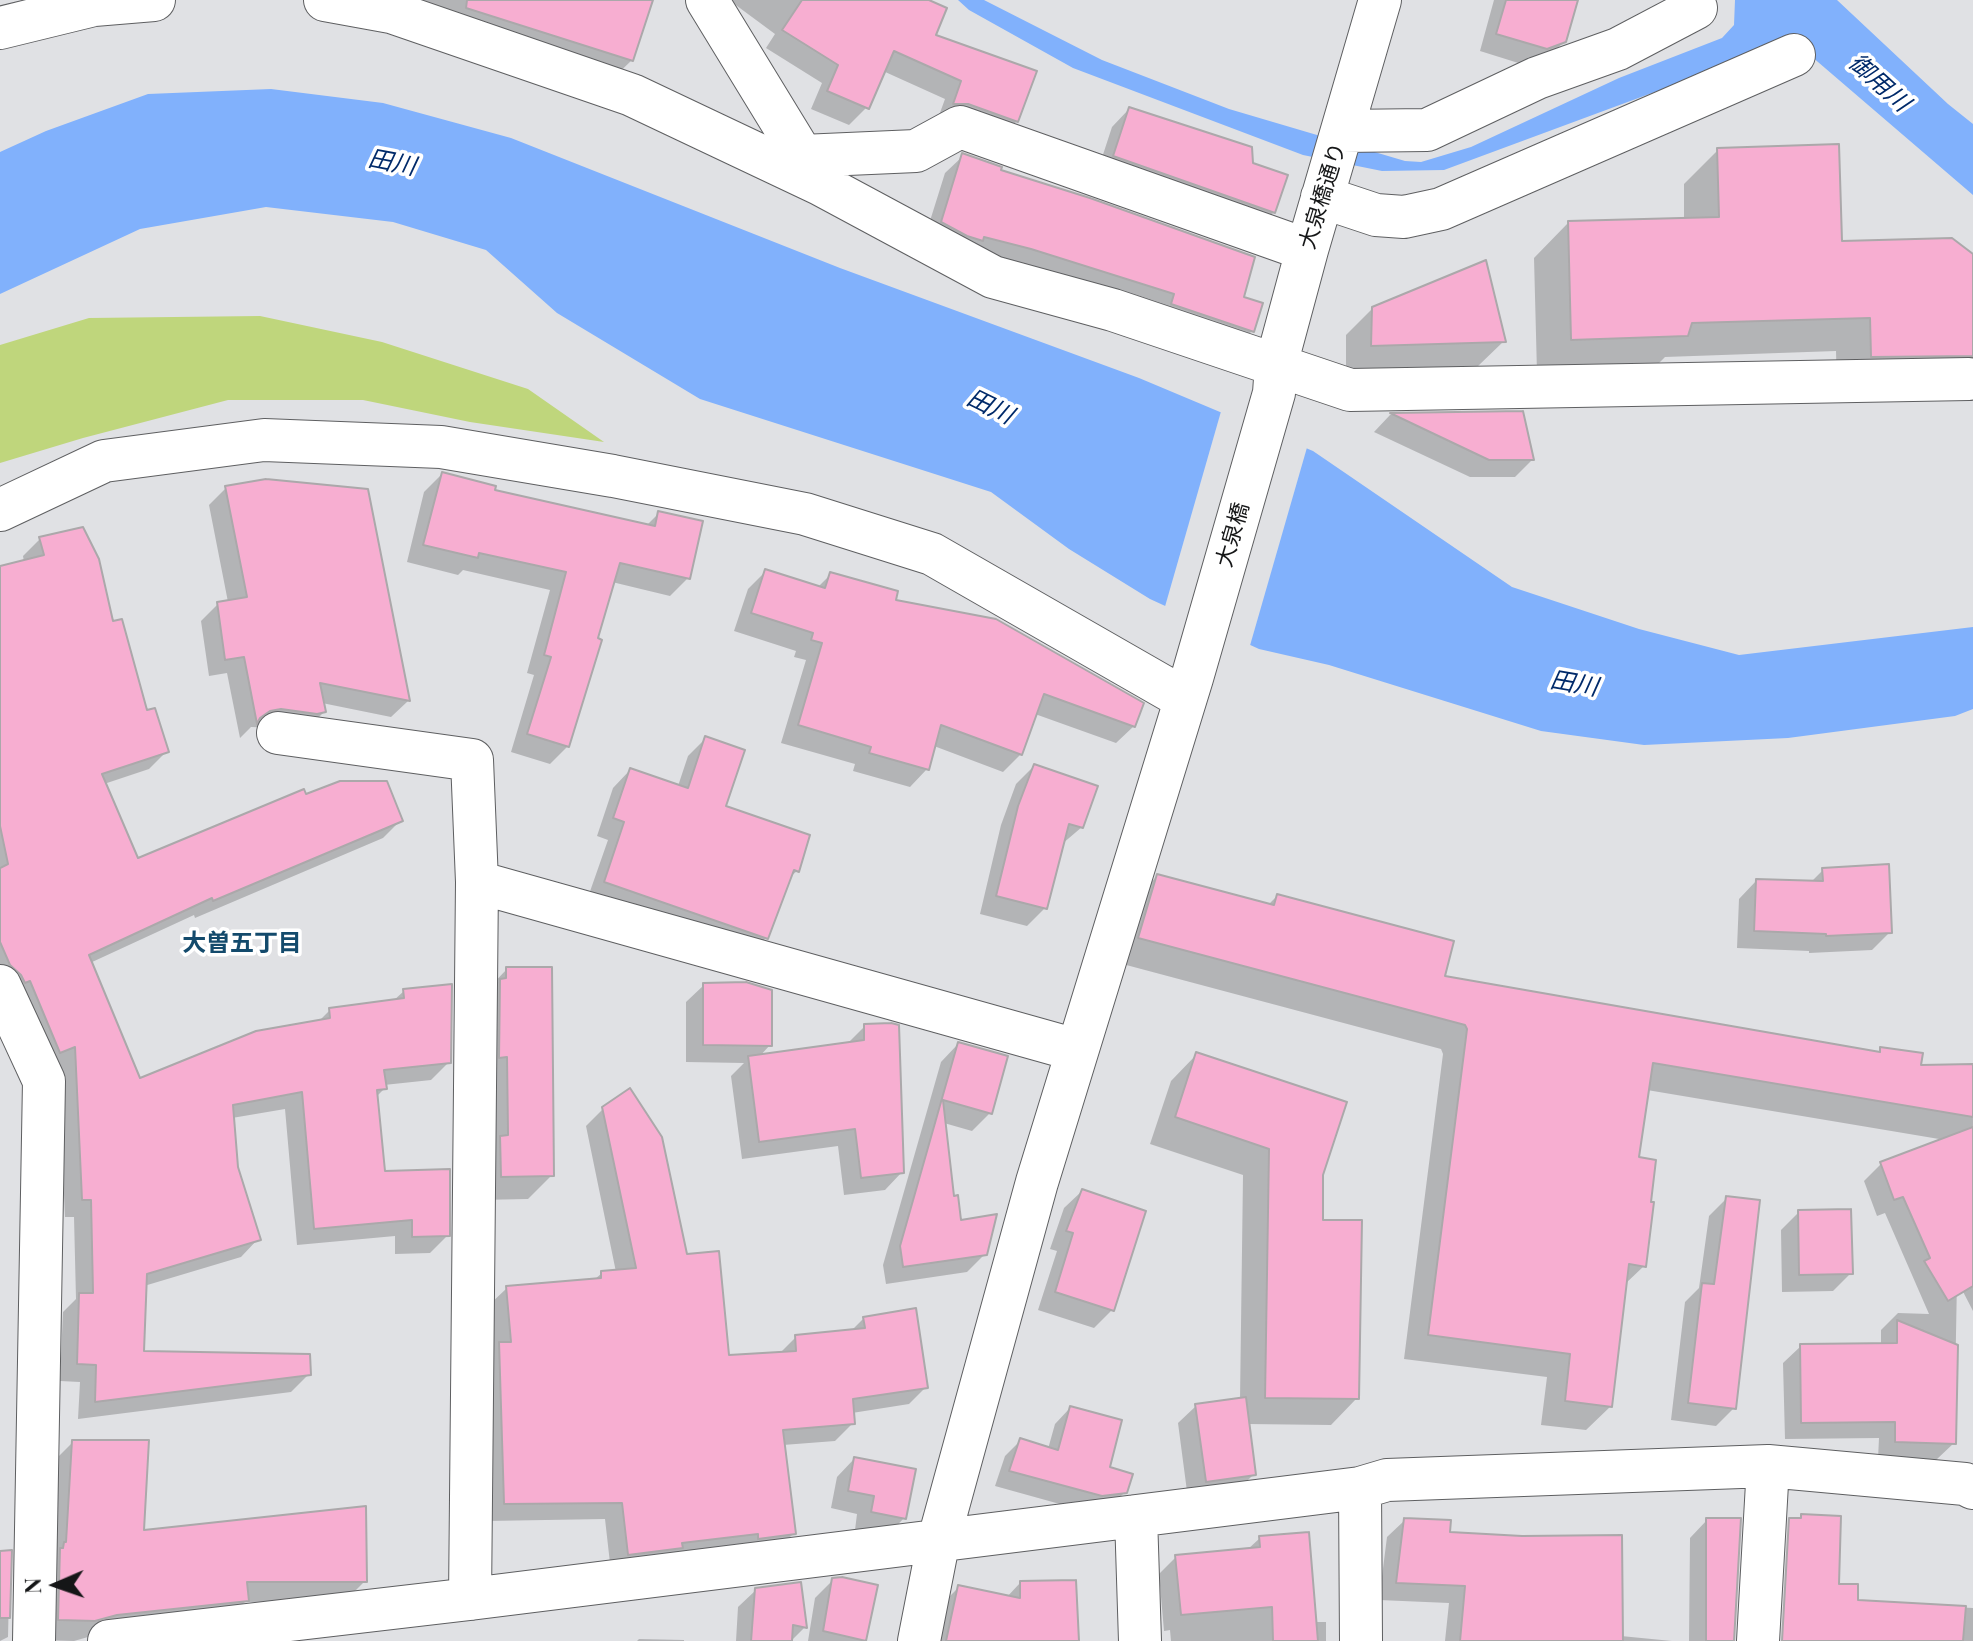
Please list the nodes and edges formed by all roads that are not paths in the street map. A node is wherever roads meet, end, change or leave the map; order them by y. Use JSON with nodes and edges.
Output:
{"nodes":[{"id":1,"x":154,"y":0,"type":"edge"},
{"id":2,"x":325,"y":0,"type":"edge"},
{"id":3,"x":707,"y":0,"type":"edge"},
{"id":4,"x":1380,"y":0,"type":"edge"},
{"id":5,"x":1688,"y":0,"type":"edge"},
{"id":6,"x":0,"y":28,"type":"edge"},
{"id":7,"x":1794,"y":55,"type":"dead end"},
{"id":8,"x":1342,"y":131,"type":"junction"},
{"id":9,"x":811,"y":170,"type":"junction"},
{"id":10,"x":1322,"y":197,"type":"junction"},
{"id":11,"x":1307,"y":250,"type":"junction"},
{"id":12,"x":1275,"y":379,"type":"junction"},
{"id":13,"x":1969,"y":379,"type":"dead end"},
{"id":14,"x":0,"y":510,"type":"edge"},
{"id":15,"x":1188,"y":689,"type":"junction"},
{"id":16,"x":278,"y":733,"type":"dead end"},
{"id":17,"x":477,"y":882,"type":"junction"},
{"id":18,"x":0,"y":986,"type":"edge"},
{"id":19,"x":1076,"y":1050,"type":"junction"},
{"id":20,"x":1768,"y":1466,"type":"junction"},
{"id":21,"x":1360,"y":1488,"type":"junction"},
{"id":22,"x":1973,"y":1488,"type":"edge"},
{"id":23,"x":1136,"y":1516,"type":"junction"},
{"id":24,"x":939,"y":1539,"type":"junction"},
{"id":25,"x":470,"y":1599,"type":"junction"},
{"id":26,"x":34,"y":1641,"type":"edge"},
{"id":27,"x":109,"y":1641,"type":"edge"},
{"id":28,"x":919,"y":1641,"type":"edge"},
{"id":29,"x":1140,"y":1641,"type":"edge"},
{"id":30,"x":1361,"y":1641,"type":"edge"},
{"id":31,"x":1758,"y":1641,"type":"edge"}],
"edges":[{"from":1,"to":6,"type":"street"},
{"from":2,"to":9,"type":"street"},
{"from":3,"to":9,"type":"street"},
{"from":4,"to":8,"type":"street","name":"大泉橋通り"},
{"from":5,"to":8,"type":"street"},
{"from":7,"to":10,"type":"street"},
{"from":8,"to":10,"type":"street","name":"大泉橋通り"},
{"from":9,"to":11,"type":"street"},
{"from":9,"to":12,"type":"street"},
{"from":10,"to":11,"type":"street","name":"大泉橋通り"},
{"from":11,"to":12,"type":"street","name":"大泉橋通り"},
{"from":12,"to":13,"type":"street"},
{"from":12,"to":15,"type":"street","name":"大泉橋"},
{"from":14,"to":15,"type":"street"},
{"from":15,"to":19,"type":"street","name":"大泉橋"},
{"from":16,"to":17,"type":"street"},
{"from":17,"to":19,"type":"street"},
{"from":17,"to":25,"type":"street"},
{"from":18,"to":26,"type":"street"},
{"from":19,"to":24,"type":"street","name":"大泉橋"},
{"from":20,"to":21,"type":"street"},
{"from":20,"to":22,"type":"street"},
{"from":20,"to":31,"type":"street"},
{"from":21,"to":23,"type":"street"},
{"from":21,"to":30,"type":"street"},
{"from":23,"to":24,"type":"street"},
{"from":23,"to":29,"type":"street"},
{"from":24,"to":25,"type":"street"},
{"from":24,"to":28,"type":"street","name":"大泉橋"},
{"from":25,"to":27,"type":"street"}]}
